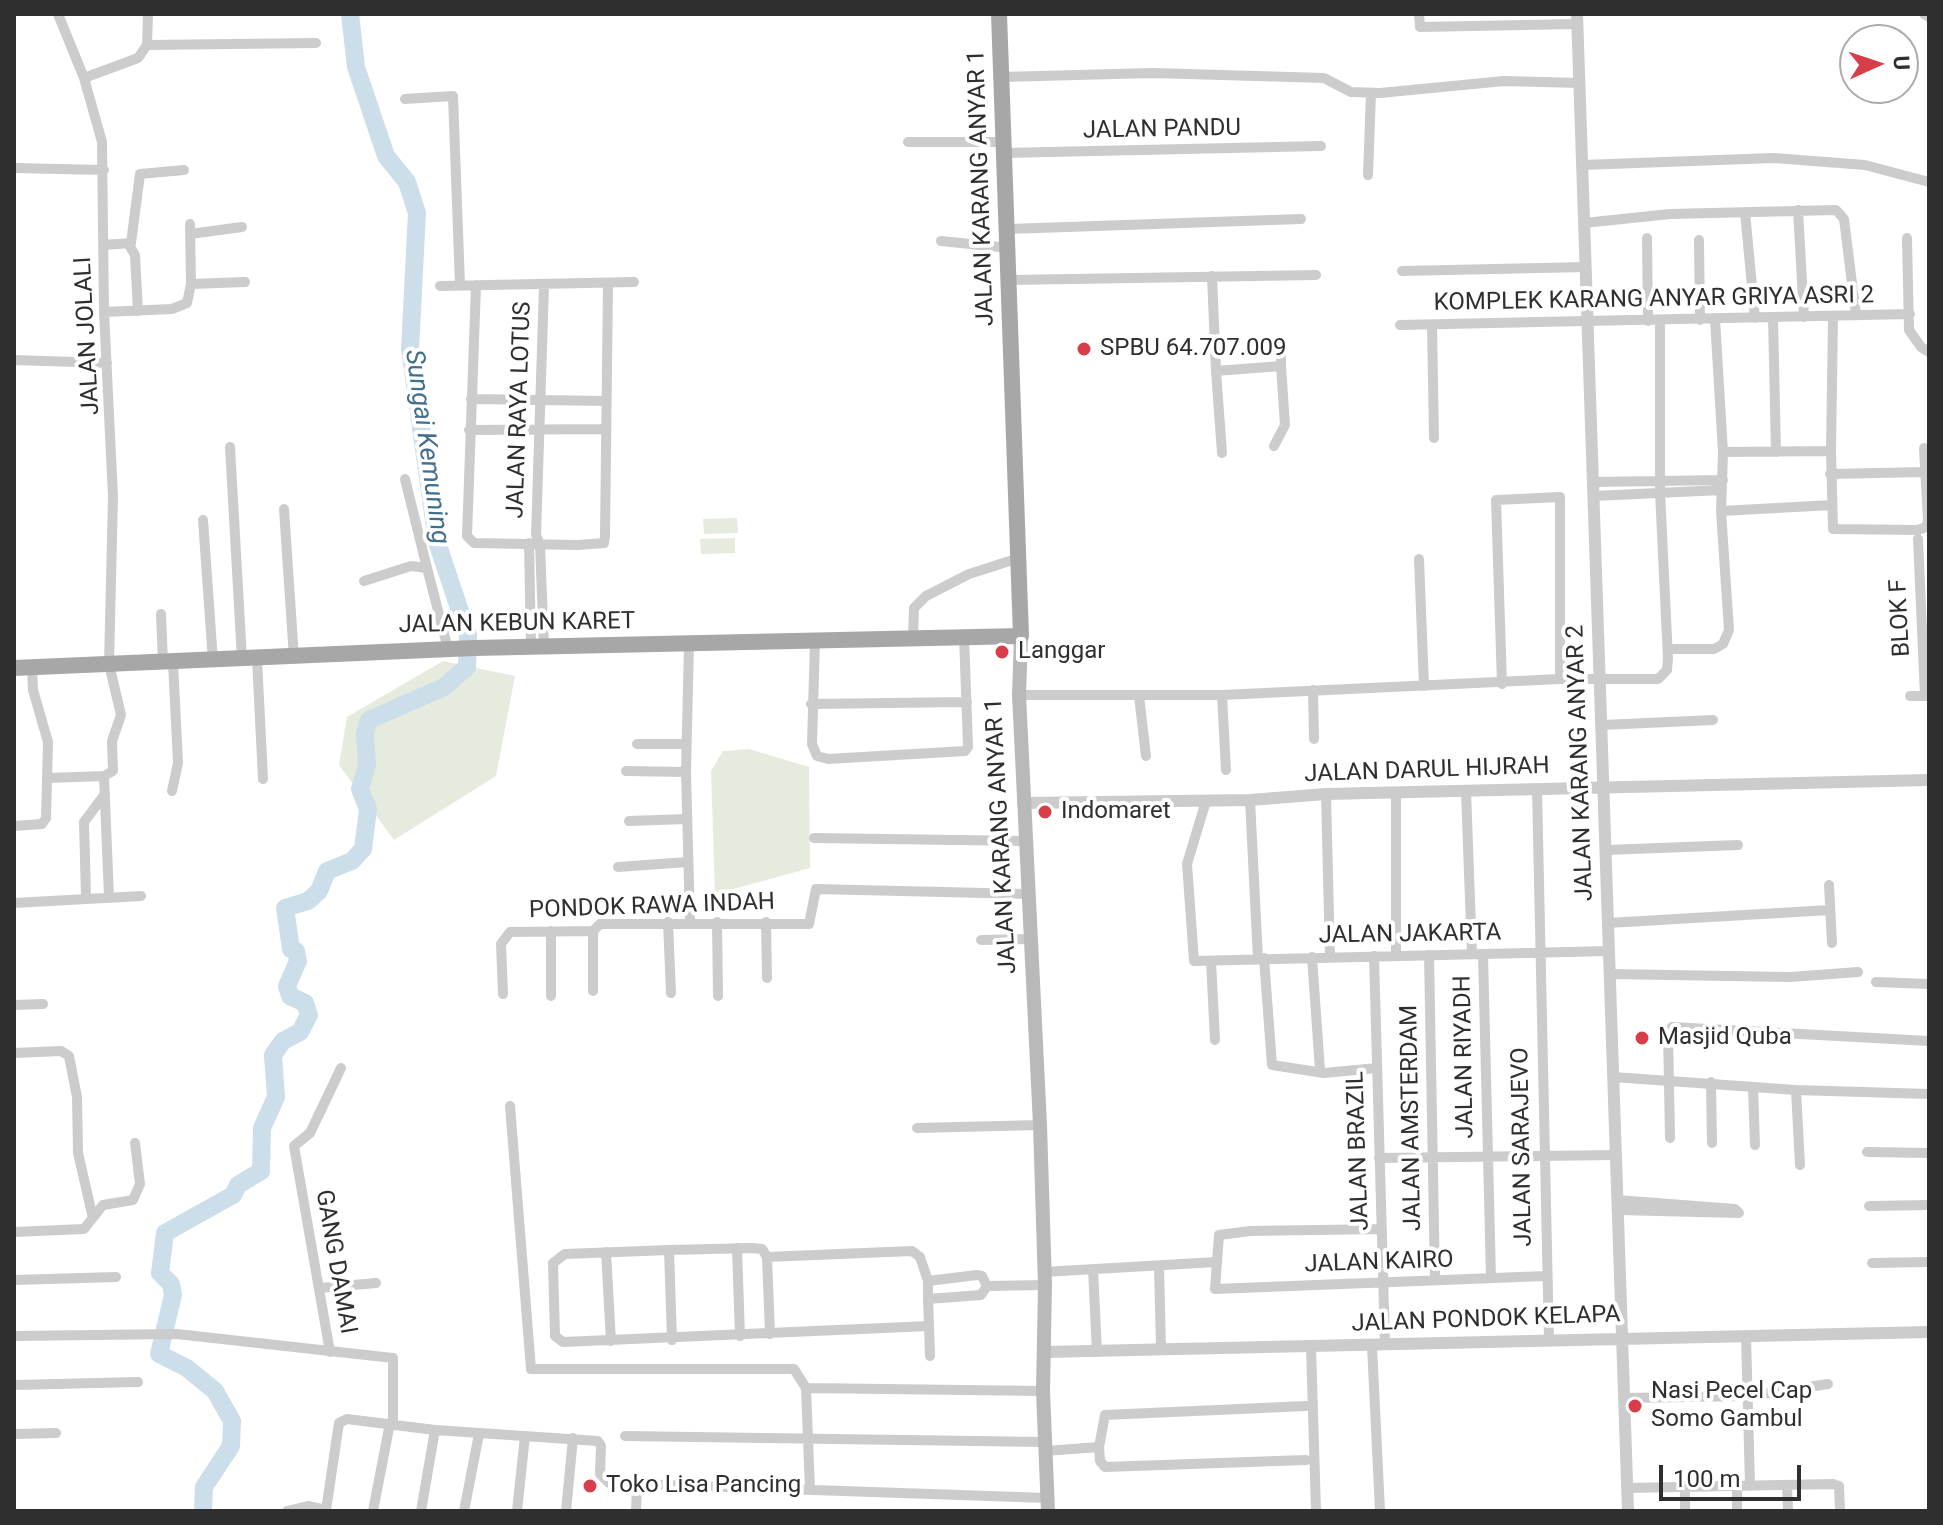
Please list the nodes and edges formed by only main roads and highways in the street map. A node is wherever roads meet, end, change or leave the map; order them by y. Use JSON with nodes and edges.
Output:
{"nodes":[{"id":1,"x":999,"y":14,"type":"edge"},
{"id":2,"x":1021,"y":636,"type":"junction"},
{"id":3,"x":14,"y":668,"type":"edge"},
{"id":4,"x":1047,"y":1505,"type":"edge"}],
"edges":[{"from":1,"to":2,"type":"main road","name":"JALAN KARANG ANYAR 1"},
{"from":2,"to":3,"type":"main road","name":"JALAN KEBUN KARET"},
{"from":2,"to":4,"type":"main road","name":"JALAN KARANG ANYAR 1"}]}
